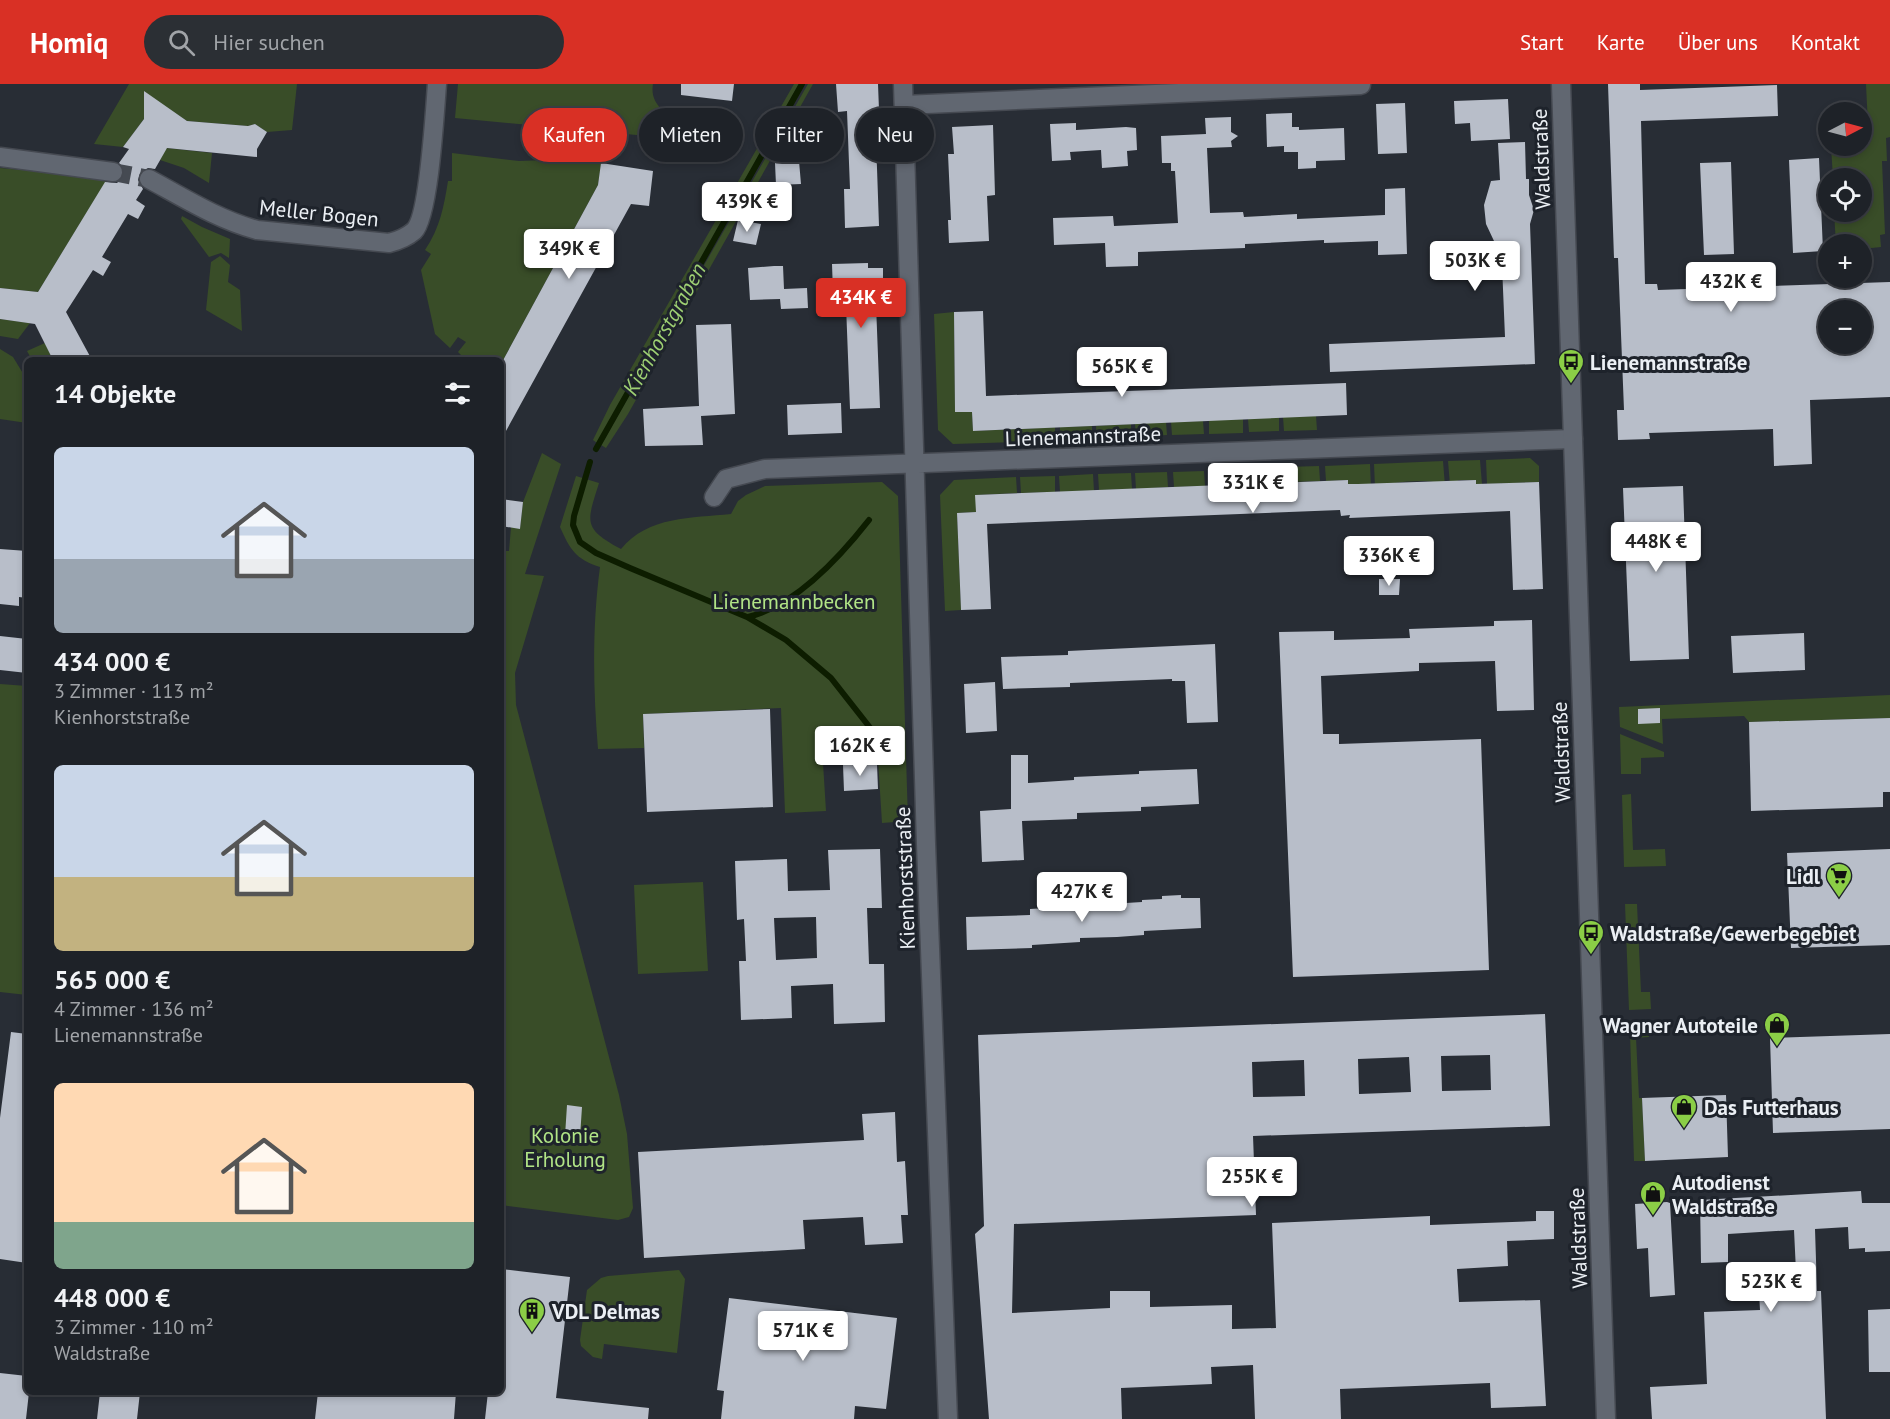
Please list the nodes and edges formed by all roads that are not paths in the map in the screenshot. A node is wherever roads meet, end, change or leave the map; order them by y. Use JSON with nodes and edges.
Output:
{"nodes":[{"id":1,"x":437,"y":84,"type":"edge"},
{"id":2,"x":903,"y":84,"type":"edge"},
{"id":3,"x":1561,"y":84,"type":"edge"},
{"id":4,"x":1361,"y":85,"type":"edge"},
{"id":5,"x":904,"y":105,"type":"junction"},
{"id":6,"x":0,"y":157,"type":"edge"},
{"id":7,"x":113,"y":172,"type":"tunnel mouth"},
{"id":8,"x":149,"y":179,"type":"tunnel mouth"},
{"id":9,"x":1573,"y":438,"type":"junction"},
{"id":10,"x":915,"y":465,"type":"junction"},
{"id":11,"x":714,"y":497,"type":"dead end"},
{"id":12,"x":948,"y":1419,"type":"edge"},
{"id":13,"x":1606,"y":1419,"type":"edge"}],
"edges":[{"from":1,"to":8,"type":"street","name":"Meller Bogen"},
{"from":2,"to":5,"type":"street","name":"Kienhorststraße"},
{"from":3,"to":9,"type":"street","name":"Waldstraße"},
{"from":4,"to":5,"type":"street"},
{"from":5,"to":10,"type":"street","name":"Kienhorststraße"},
{"from":6,"to":7,"type":"street"},
{"from":9,"to":10,"type":"street","name":"Lienemannstraße"},
{"from":9,"to":13,"type":"street","name":"Waldstraße"},
{"from":10,"to":11,"type":"street","name":"Lienemannstraße"},
{"from":10,"to":12,"type":"street","name":"Kienhorststraße"}]}
